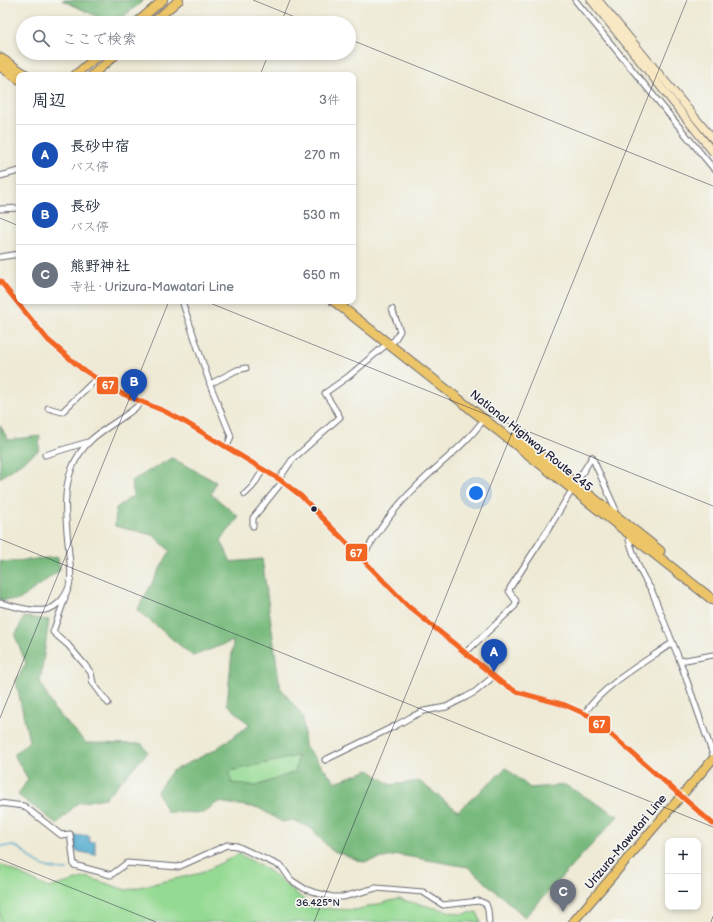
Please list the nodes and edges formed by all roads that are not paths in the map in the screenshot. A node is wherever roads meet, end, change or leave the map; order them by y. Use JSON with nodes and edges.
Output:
{"nodes":[{"id":1,"x":164,"y":0,"type":"edge"},
{"id":2,"x":179,"y":0,"type":"edge"},
{"id":3,"x":575,"y":0,"type":"edge"},
{"id":4,"x":591,"y":0,"type":"edge"},
{"id":5,"x":598,"y":0,"type":"edge"},
{"id":6,"x":145,"y":16,"type":"edge"},
{"id":7,"x":160,"y":16,"type":"edge"},
{"id":8,"x":0,"y":58,"type":"edge"},
{"id":9,"x":93,"y":60,"type":"edge"},
{"id":10,"x":110,"y":60,"type":"edge"},
{"id":11,"x":0,"y":66,"type":"edge"},
{"id":12,"x":21,"y":72,"type":"edge"},
{"id":13,"x":79,"y":72,"type":"edge"},
{"id":14,"x":96,"y":72,"type":"edge"},
{"id":15,"x":16,"y":77,"type":"edge"},
{"id":16,"x":713,"y":139,"type":"edge"},
{"id":17,"x":713,"y":152,"type":"edge"},
{"id":18,"x":713,"y":168,"type":"edge"},
{"id":19,"x":16,"y":172,"type":"edge"},
{"id":20,"x":0,"y":176,"type":"edge"},
{"id":21,"x":16,"y":208,"type":"edge"},
{"id":22,"x":0,"y":209,"type":"edge"},
{"id":23,"x":16,"y":255,"type":"edge"},
{"id":24,"x":0,"y":258,"type":"edge"},
{"id":25,"x":0,"y":281,"type":"edge"},
{"id":26,"x":16,"y":301,"type":"edge"},
{"id":27,"x":19,"y":304,"type":"edge"},
{"id":28,"x":183,"y":304,"type":"edge"},
{"id":29,"x":338,"y":304,"type":"edge"},
{"id":30,"x":347,"y":304,"type":"edge"},
{"id":31,"x":392,"y":309,"type":"dead end"},
{"id":32,"x":391,"y":342,"type":"junction"},
{"id":33,"x":246,"y":368,"type":"dead end"},
{"id":34,"x":96,"y":379,"type":"junction"},
{"id":35,"x":210,"y":384,"type":"junction"},
{"id":36,"x":142,"y":402,"type":"junction"},
{"id":37,"x":48,"y":408,"type":"dead end"},
{"id":38,"x":484,"y":419,"type":"junction"},
{"id":39,"x":88,"y":442,"type":"junction"},
{"id":40,"x":226,"y":446,"type":"junction"},
{"id":41,"x":45,"y":455,"type":"dead end"},
{"id":42,"x":263,"y":470,"type":"junction"},
{"id":43,"x":280,"y":481,"type":"junction"},
{"id":44,"x":575,"y":487,"type":"junction"},
{"id":45,"x":245,"y":494,"type":"dead end"},
{"id":46,"x":614,"y":514,"type":"junction"},
{"id":47,"x":253,"y":526,"type":"dead end"},
{"id":48,"x":631,"y":536,"type":"junction"},
{"id":49,"x":362,"y":558,"type":"junction"},
{"id":50,"x":713,"y":593,"type":"edge"},
{"id":51,"x":65,"y":596,"type":"junction"},
{"id":52,"x":713,"y":600,"type":"edge"},
{"id":53,"x":0,"y":603,"type":"edge"},
{"id":54,"x":672,"y":643,"type":"junction"},
{"id":55,"x":465,"y":653,"type":"junction"},
{"id":56,"x":713,"y":655,"type":"edge"},
{"id":57,"x":680,"y":661,"type":"junction"},
{"id":58,"x":494,"y":676,"type":"junction"},
{"id":59,"x":108,"y":703,"type":"dead end"},
{"id":60,"x":585,"y":713,"type":"junction"},
{"id":61,"x":713,"y":755,"type":"edge"},
{"id":62,"x":713,"y":759,"type":"edge"},
{"id":63,"x":325,"y":760,"type":"dead end"},
{"id":64,"x":681,"y":796,"type":"junction"},
{"id":65,"x":0,"y":803,"type":"edge"},
{"id":66,"x":713,"y":824,"type":"edge"},
{"id":67,"x":489,"y":922,"type":"edge"},
{"id":68,"x":573,"y":922,"type":"edge"}],
"edges":[{"from":1,"to":6,"type":"main road"},
{"from":2,"to":7,"type":"main road"},
{"from":3,"to":18,"type":"street"},
{"from":4,"to":17,"type":"main road"},
{"from":5,"to":16,"type":"main road"},
{"from":8,"to":12,"type":"highway"},
{"from":9,"to":13,"type":"main road"},
{"from":10,"to":14,"type":"main road"},
{"from":11,"to":15,"type":"highway"},
{"from":19,"to":20,"type":"street"},
{"from":21,"to":22,"type":"street"},
{"from":23,"to":24,"type":"street"},
{"from":25,"to":26,"type":"street"},
{"from":27,"to":34,"type":"street"},
{"from":28,"to":35,"type":"street"},
{"from":29,"to":32,"type":"highway","name":"National Highway Route 245"},
{"from":30,"to":32,"type":"highway","name":"National Highway Route 245"},
{"from":31,"to":32,"type":"street"},
{"from":32,"to":38,"type":"highway","name":"National Highway Route 245"},
{"from":32,"to":43,"type":"street"},
{"from":32,"to":44,"type":"highway","name":"National Highway Route 245"},
{"from":33,"to":35,"type":"street"},
{"from":34,"to":36,"type":"street"},
{"from":34,"to":37,"type":"street"},
{"from":35,"to":40,"type":"street"},
{"from":36,"to":39,"type":"street"},
{"from":36,"to":40,"type":"street"},
{"from":38,"to":44,"type":"highway","name":"National Highway Route 245"},
{"from":38,"to":49,"type":"street"},
{"from":39,"to":41,"type":"street"},
{"from":39,"to":51,"type":"street"},
{"from":40,"to":42,"type":"street"},
{"from":42,"to":43,"type":"street"},
{"from":42,"to":45,"type":"street"},
{"from":43,"to":47,"type":"street"},
{"from":43,"to":49,"type":"street"},
{"from":44,"to":46,"type":"highway","name":"National Highway Route 245"},
{"from":44,"to":46,"type":"street"},
{"from":44,"to":48,"type":"highway","name":"National Highway Route 245"},
{"from":44,"to":55,"type":"street"},
{"from":46,"to":50,"type":"highway","name":"National Highway Route 245"},
{"from":48,"to":52,"type":"highway","name":"National Highway Route 245"},
{"from":48,"to":54,"type":"street"},
{"from":49,"to":55,"type":"street"},
{"from":51,"to":53,"type":"street"},
{"from":51,"to":59,"type":"street"},
{"from":54,"to":57,"type":"street"},
{"from":54,"to":60,"type":"street"},
{"from":55,"to":58,"type":"street"},
{"from":56,"to":57,"type":"street"},
{"from":57,"to":61,"type":"street"},
{"from":58,"to":60,"type":"street"},
{"from":58,"to":63,"type":"street"},
{"from":60,"to":64,"type":"street"},
{"from":62,"to":64,"type":"main road","name":"Urizura-Mawatari Line"},
{"from":64,"to":66,"type":"street"},
{"from":64,"to":68,"type":"main road","name":"Urizura-Mawatari Line"},
{"from":65,"to":67,"type":"street"}]}
